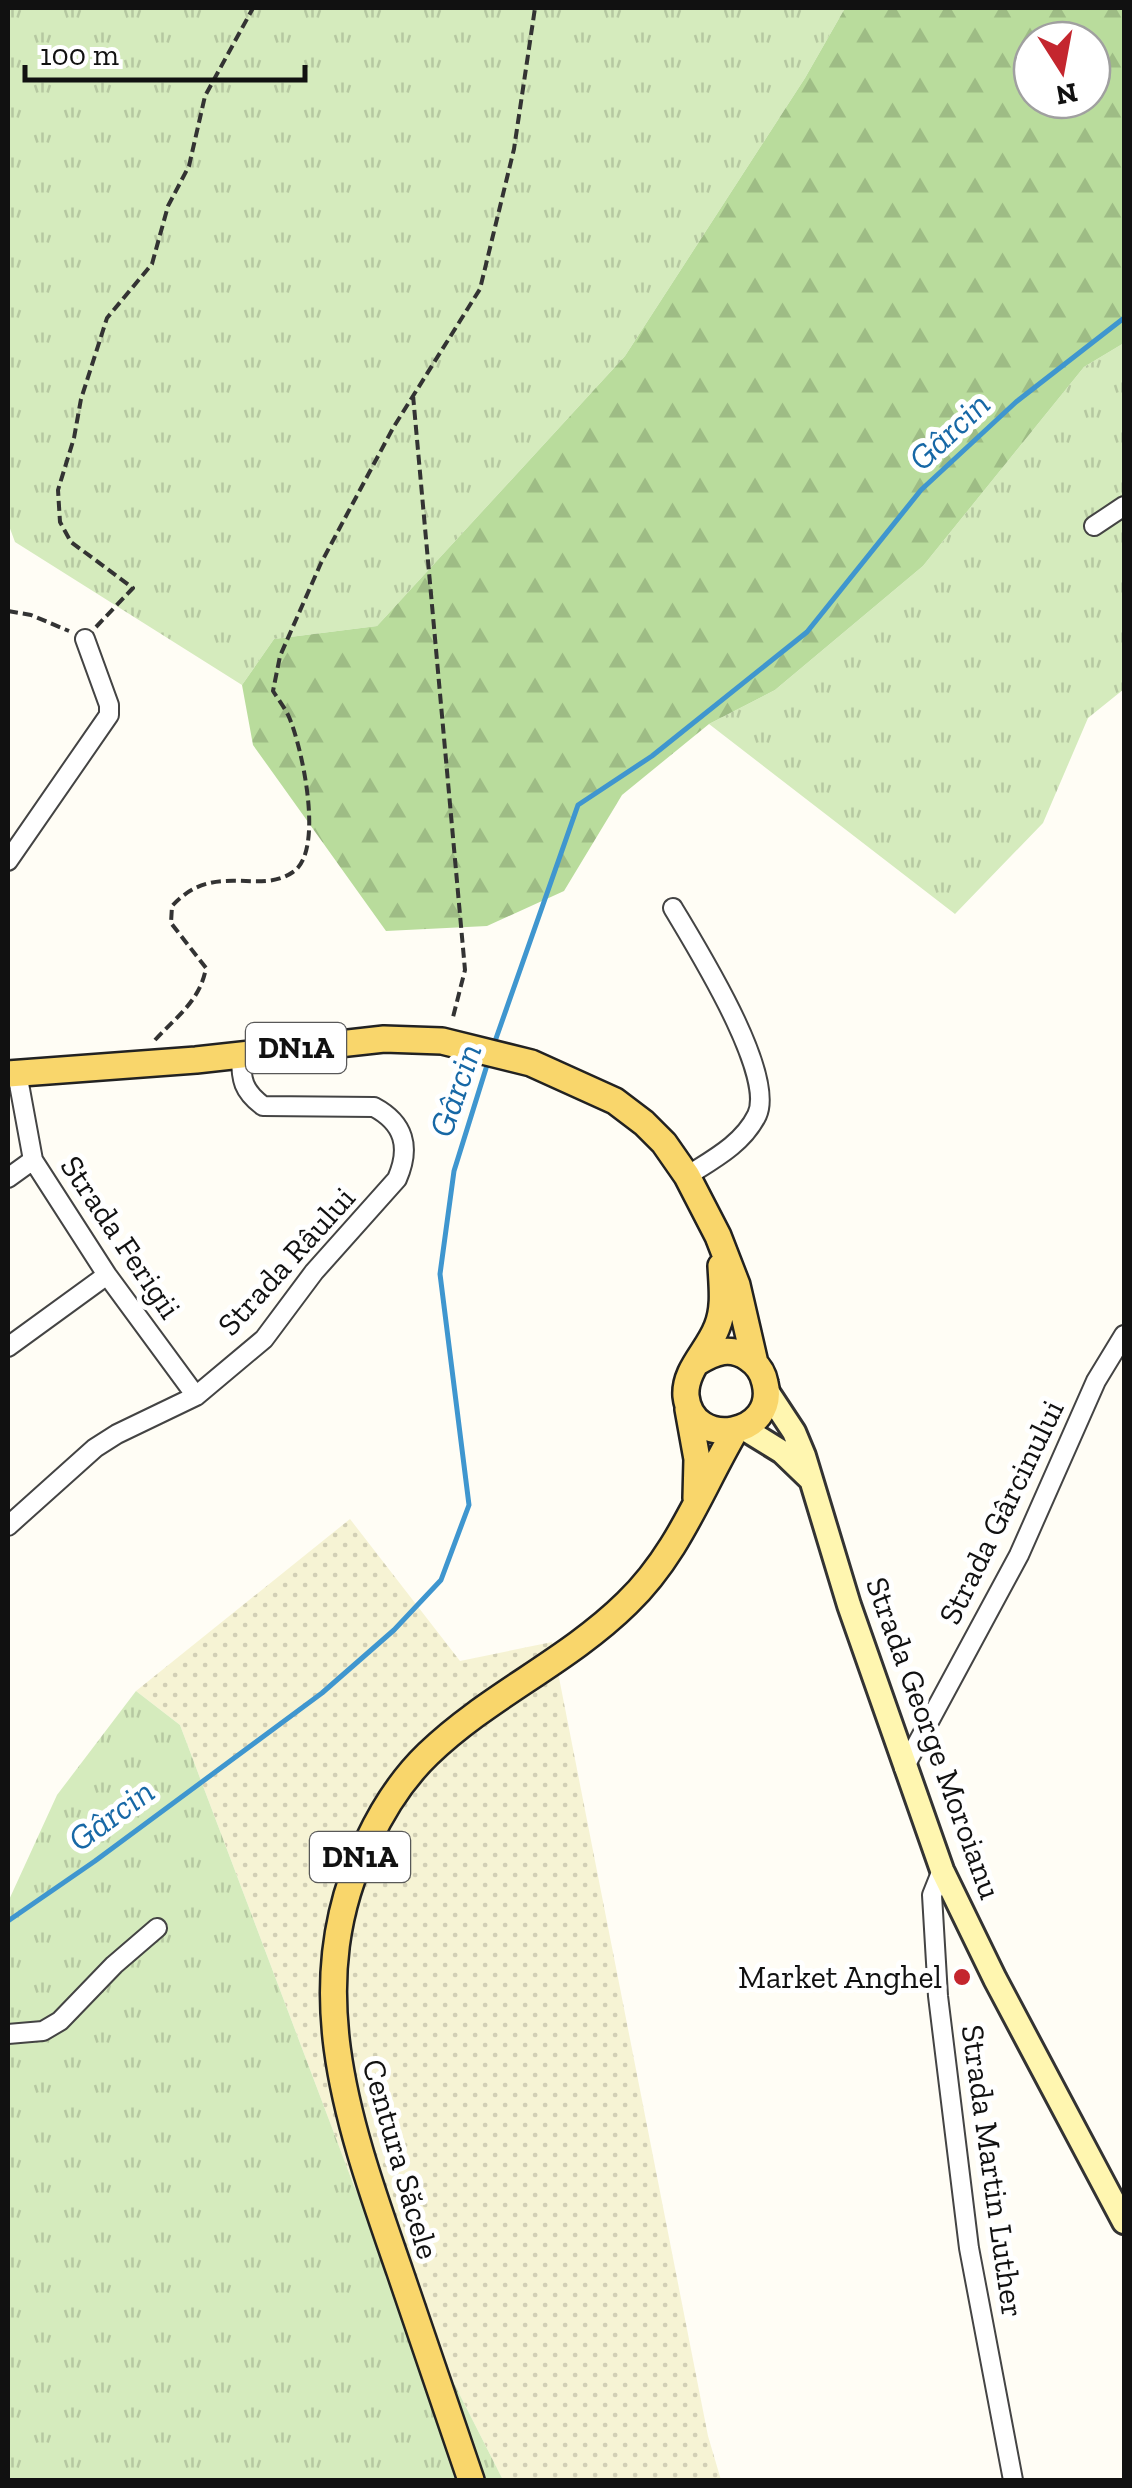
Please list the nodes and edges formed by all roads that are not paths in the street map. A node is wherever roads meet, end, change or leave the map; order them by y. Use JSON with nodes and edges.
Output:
{"nodes":[{"id":1,"x":1124,"y":506,"type":"edge"},
{"id":2,"x":1094,"y":526,"type":"dead end"},
{"id":3,"x":85,"y":639,"type":"road end"},
{"id":4,"x":8,"y":861,"type":"edge"},
{"id":5,"x":673,"y":908,"type":"dead end"},
{"id":6,"x":241,"y":1056,"type":"junction"},
{"id":7,"x":12,"y":1073,"type":"edge"},
{"id":8,"x":33,"y":1160,"type":"junction"},
{"id":9,"x":686,"y":1176,"type":"junction"},
{"id":10,"x":8,"y":1178,"type":"edge"},
{"id":11,"x":718,"y":1236,"type":"junction"},
{"id":12,"x":108,"y":1275,"type":"junction"},
{"id":13,"x":1124,"y":1335,"type":"edge"},
{"id":14,"x":8,"y":1347,"type":"edge"},
{"id":15,"x":698,"y":1362,"type":"junction"},
{"id":16,"x":755,"y":1363,"type":"junction"},
{"id":17,"x":767,"y":1391,"type":"junction"},
{"id":18,"x":196,"y":1396,"type":"junction"},
{"id":19,"x":687,"y":1404,"type":"junction"},
{"id":20,"x":739,"y":1430,"type":"junction"},
{"id":21,"x":811,"y":1481,"type":"junction"},
{"id":22,"x":694,"y":1512,"type":"junction"},
{"id":23,"x":8,"y":1526,"type":"edge"},
{"id":24,"x":904,"y":1768,"type":"junction"},
{"id":25,"x":942,"y":1870,"type":"junction"},
{"id":26,"x":156,"y":1928,"type":"dead end"},
{"id":27,"x":8,"y":2034,"type":"edge"},
{"id":28,"x":1124,"y":2222,"type":"edge"},
{"id":29,"x":470,"y":2480,"type":"edge"},
{"id":30,"x":1013,"y":2480,"type":"edge"}],
"edges":[{"from":1,"to":2,"type":"street"},
{"from":3,"to":4,"type":"street"},
{"from":5,"to":9,"type":"street"},
{"from":6,"to":7,"type":"main road","number":"DN1A"},
{"from":6,"to":9,"type":"main road","number":"DN1A"},
{"from":6,"to":18,"type":"street","name":"Strada Râului"},
{"from":7,"to":8,"type":"street","name":"Strada Ferigii"},
{"from":8,"to":10,"type":"street","name":"Strada Ferigii"},
{"from":8,"to":12,"type":"street","name":"Strada Ferigii"},
{"from":9,"to":11,"type":"main road","number":"DN1A"},
{"from":11,"to":15,"type":"main road","number":"DN1A"},
{"from":11,"to":16,"type":"main road","number":"DN1A"},
{"from":12,"to":14,"type":"street"},
{"from":12,"to":18,"type":"street","name":"Strada Ferigii"},
{"from":13,"to":24,"type":"street","name":"Strada Gârcinului"},
{"from":15,"to":16,"type":"main road"},
{"from":15,"to":19,"type":"main road","number":"DN1A"},
{"from":16,"to":17,"type":"main road","number":"DN1A"},
{"from":17,"to":20,"type":"main road","number":"DN1A"},
{"from":17,"to":21,"type":"main road","name":"Strada George Moroianu"},
{"from":18,"to":23,"type":"street","name":"Strada Râului"},
{"from":19,"to":20,"type":"main road"},
{"from":19,"to":22,"type":"main road","name":"Centura Săcele","number":"DN1A"},
{"from":20,"to":21,"type":"main road","name":"Strada George Moroianu"},
{"from":20,"to":22,"type":"main road","name":"Centura Săcele","number":"DN1A"},
{"from":21,"to":24,"type":"main road","name":"Strada George Moroianu"},
{"from":22,"to":29,"type":"main road","name":"Centura Săcele","number":"DN1A"},
{"from":24,"to":25,"type":"main road","name":"Strada George Moroianu"},
{"from":25,"to":28,"type":"main road","name":"Strada George Moroianu"},
{"from":25,"to":30,"type":"street","name":"Strada Martin Luther"},
{"from":26,"to":27,"type":"street"}]}
